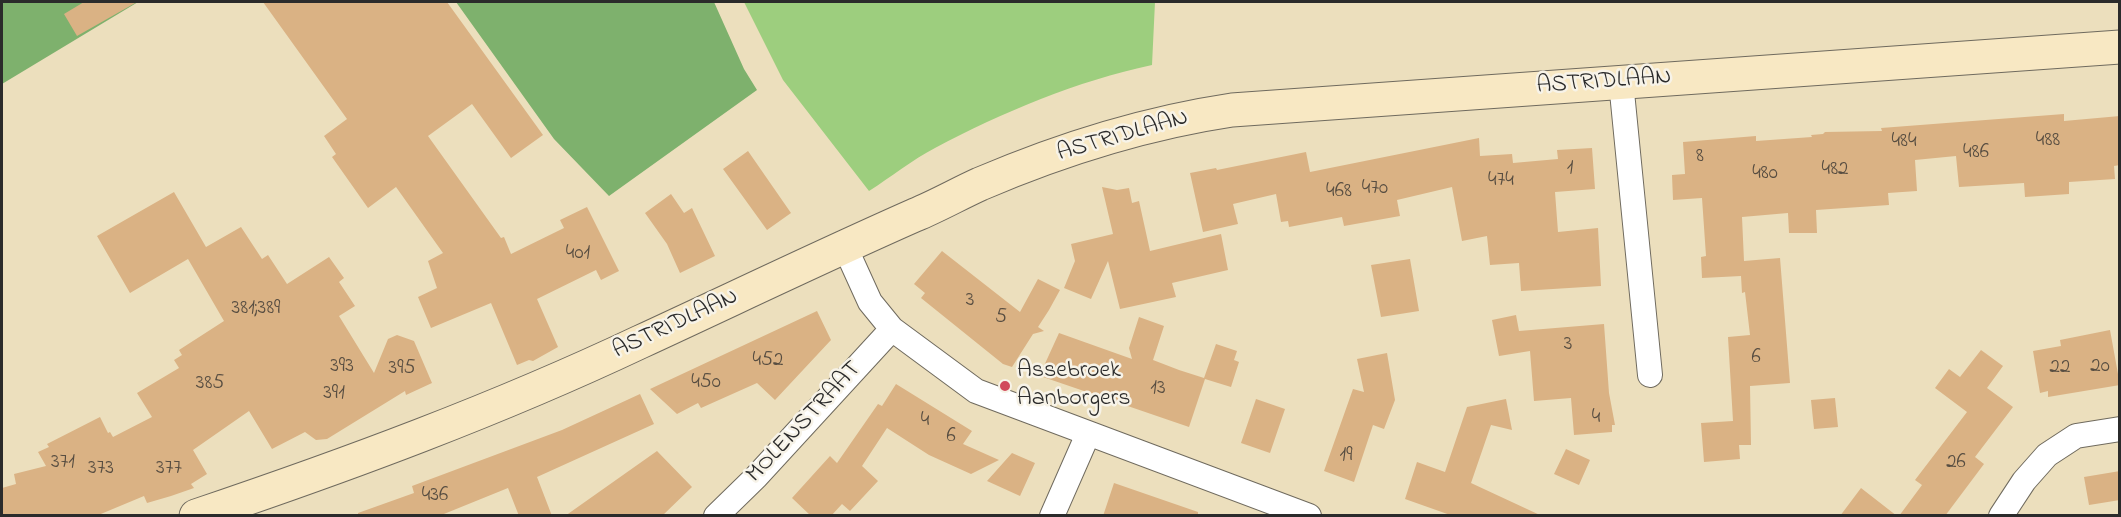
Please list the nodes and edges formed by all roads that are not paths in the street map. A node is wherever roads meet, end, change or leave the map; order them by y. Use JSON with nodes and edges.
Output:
{"nodes":[{"id":1,"x":2120,"y":47,"type":"edge"},
{"id":2,"x":1621,"y":82,"type":"junction"},
{"id":3,"x":845,"y":247,"type":"junction"},
{"id":4,"x":892,"y":329,"type":"junction"},
{"id":5,"x":1650,"y":375,"type":"dead end"},
{"id":6,"x":2120,"y":429,"type":"edge"},
{"id":7,"x":1088,"y":434,"type":"junction"},
{"id":8,"x":196,"y":516,"type":"edge"},
{"id":9,"x":716,"y":516,"type":"edge"},
{"id":10,"x":1052,"y":516,"type":"edge"},
{"id":11,"x":1309,"y":516,"type":"edge"},
{"id":12,"x":2001,"y":516,"type":"edge"}],
"edges":[{"from":1,"to":2,"type":"main road","name":"ASTRIDLAAN"},
{"from":2,"to":3,"type":"main road","name":"ASTRIDLAAN"},
{"from":2,"to":5,"type":"street"},
{"from":3,"to":4,"type":"street"},
{"from":3,"to":8,"type":"main road","name":"ASTRIDLAAN"},
{"from":4,"to":7,"type":"street"},
{"from":4,"to":9,"type":"street","name":"MOLENSTRAAT"},
{"from":6,"to":12,"type":"street"},
{"from":7,"to":10,"type":"street"},
{"from":7,"to":11,"type":"street"}]}
